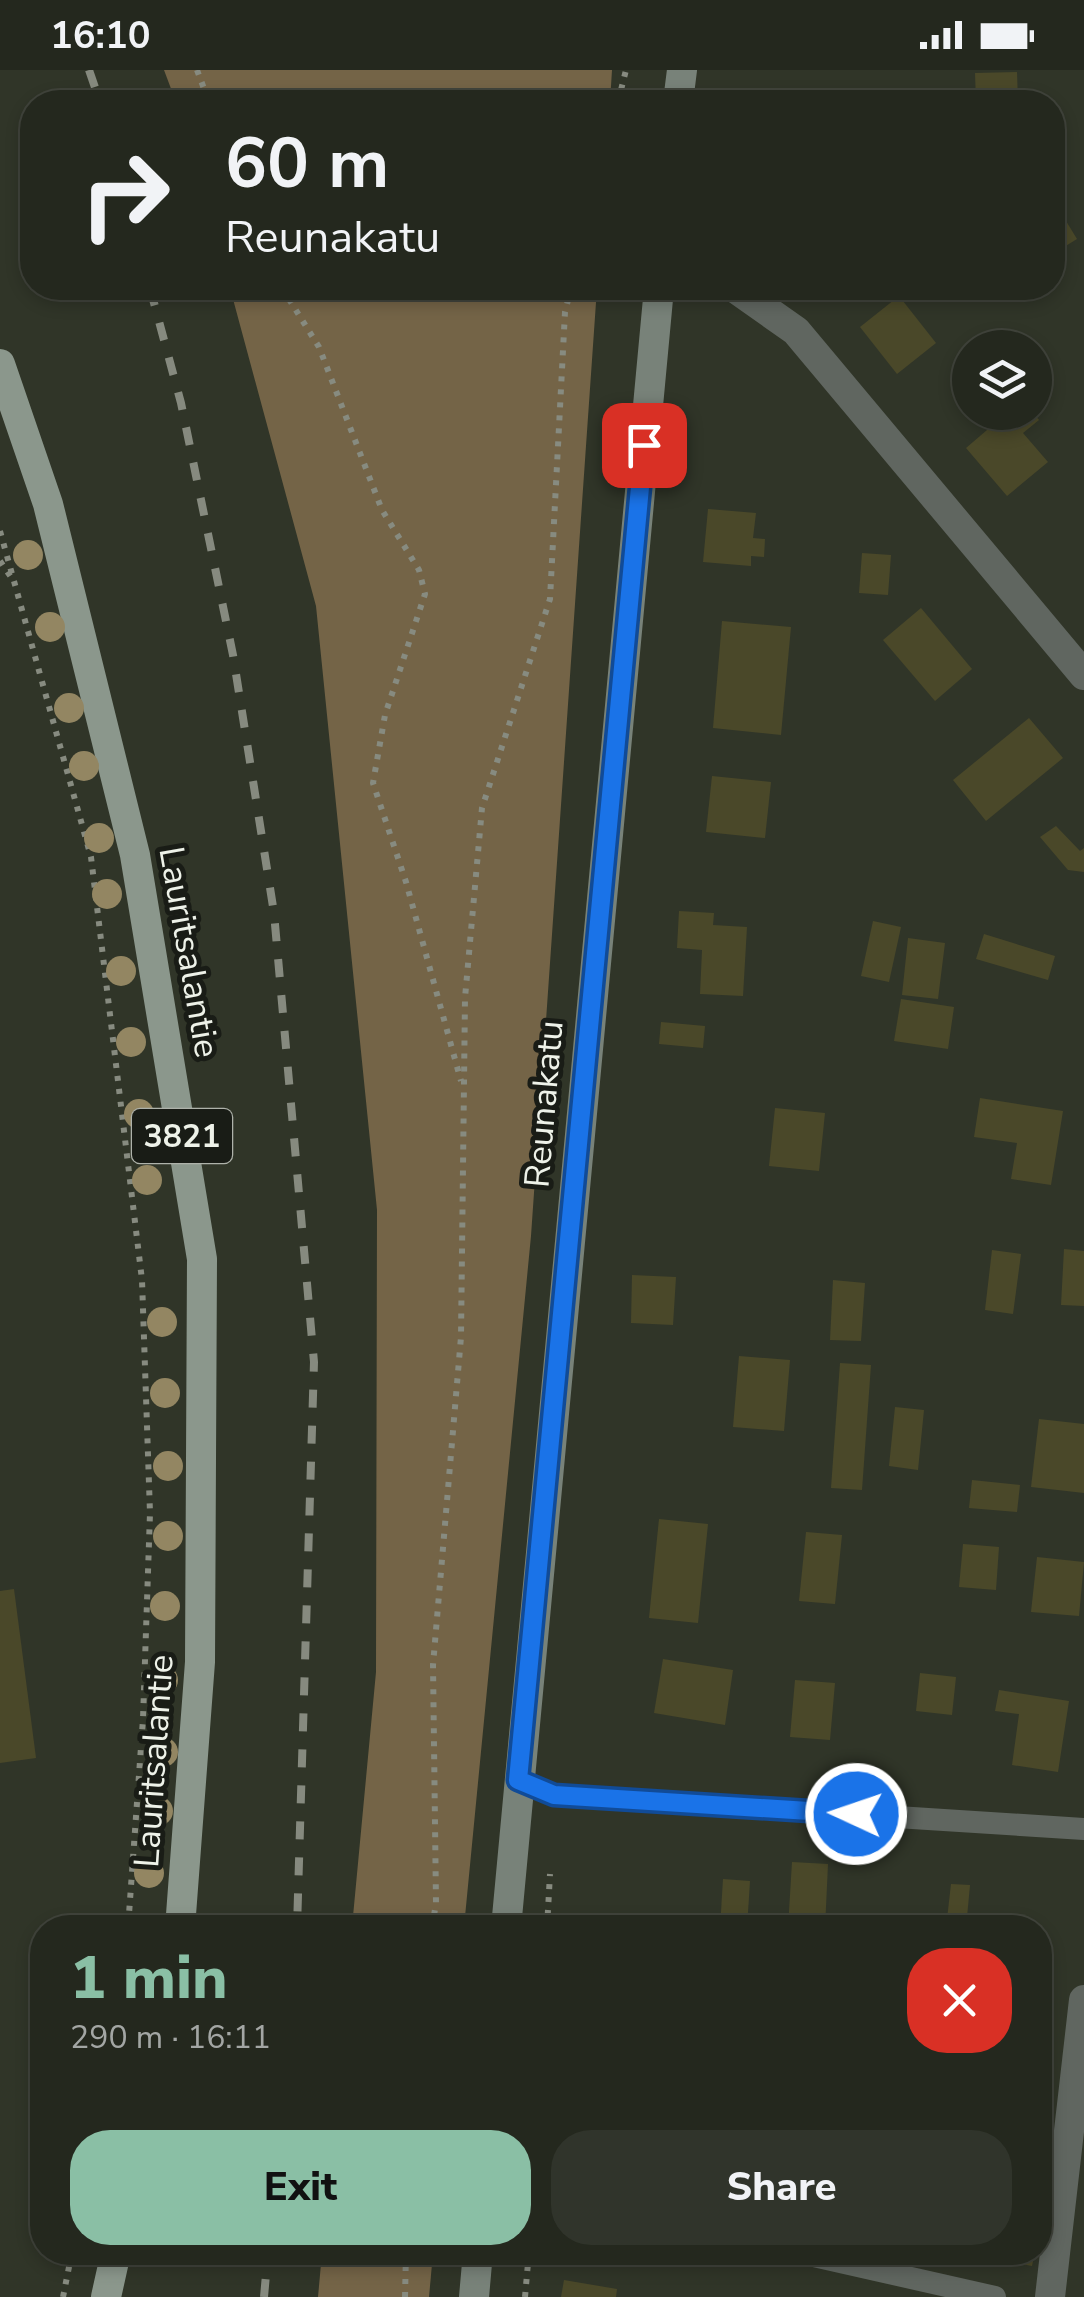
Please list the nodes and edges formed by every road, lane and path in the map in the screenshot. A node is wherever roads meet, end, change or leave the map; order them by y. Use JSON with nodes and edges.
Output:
{"nodes":[{"id":1,"x":290,"y":300,"type":"edge"},
{"id":2,"x":568,"y":300,"type":"edge"},
{"id":3,"x":658,"y":300,"type":"edge"},
{"id":4,"x":752,"y":300,"type":"edge"},
{"id":5,"x":0,"y":364,"type":"edge"},
{"id":6,"x":0,"y":531,"type":"edge"},
{"id":7,"x":0,"y":561,"type":"edge"},
{"id":8,"x":15,"y":582,"type":"junction"},
{"id":9,"x":1084,"y":675,"type":"edge"},
{"id":10,"x":464,"y":1094,"type":"junction"},
{"id":11,"x":518,"y":1780,"type":"junction"},
{"id":12,"x":1084,"y":1829,"type":"edge"},
{"id":13,"x":129,"y":1915,"type":"edge"},
{"id":14,"x":181,"y":1915,"type":"edge"},
{"id":15,"x":434,"y":1915,"type":"edge"},
{"id":16,"x":507,"y":1915,"type":"edge"},
{"id":17,"x":1084,"y":2000,"type":"edge"},
{"id":18,"x":69,"y":2265,"type":"edge"},
{"id":19,"x":113,"y":2265,"type":"edge"},
{"id":20,"x":406,"y":2265,"type":"edge"},
{"id":21,"x":477,"y":2265,"type":"edge"},
{"id":22,"x":528,"y":2265,"type":"edge"},
{"id":23,"x":853,"y":2265,"type":"edge"},
{"id":24,"x":63,"y":2297,"type":"edge"},
{"id":25,"x":106,"y":2297,"type":"edge"},
{"id":26,"x":406,"y":2297,"type":"edge"},
{"id":27,"x":474,"y":2297,"type":"edge"},
{"id":28,"x":525,"y":2297,"type":"edge"},
{"id":29,"x":995,"y":2297,"type":"edge"},
{"id":30,"x":1050,"y":2297,"type":"edge"}],
"edges":[{"from":1,"to":10,"type":"path"},
{"from":2,"to":10,"type":"path"},
{"from":3,"to":11,"type":"main road","name":"Reunakatu"},
{"from":4,"to":9,"type":"street"},
{"from":5,"to":14,"type":"main road","name":"Lauritsalantie","number":"3821"},
{"from":6,"to":8,"type":"path"},
{"from":7,"to":8,"type":"path"},
{"from":8,"to":13,"type":"path"},
{"from":10,"to":15,"type":"path"},
{"from":11,"to":12,"type":"lane"},
{"from":11,"to":16,"type":"main road","name":"Reunakatu"},
{"from":17,"to":30,"type":"street"},
{"from":18,"to":24,"type":"path"},
{"from":19,"to":25,"type":"main road"},
{"from":20,"to":26,"type":"path"},
{"from":21,"to":27,"type":"main road"},
{"from":22,"to":28,"type":"path"},
{"from":23,"to":29,"type":"lane"}]}
